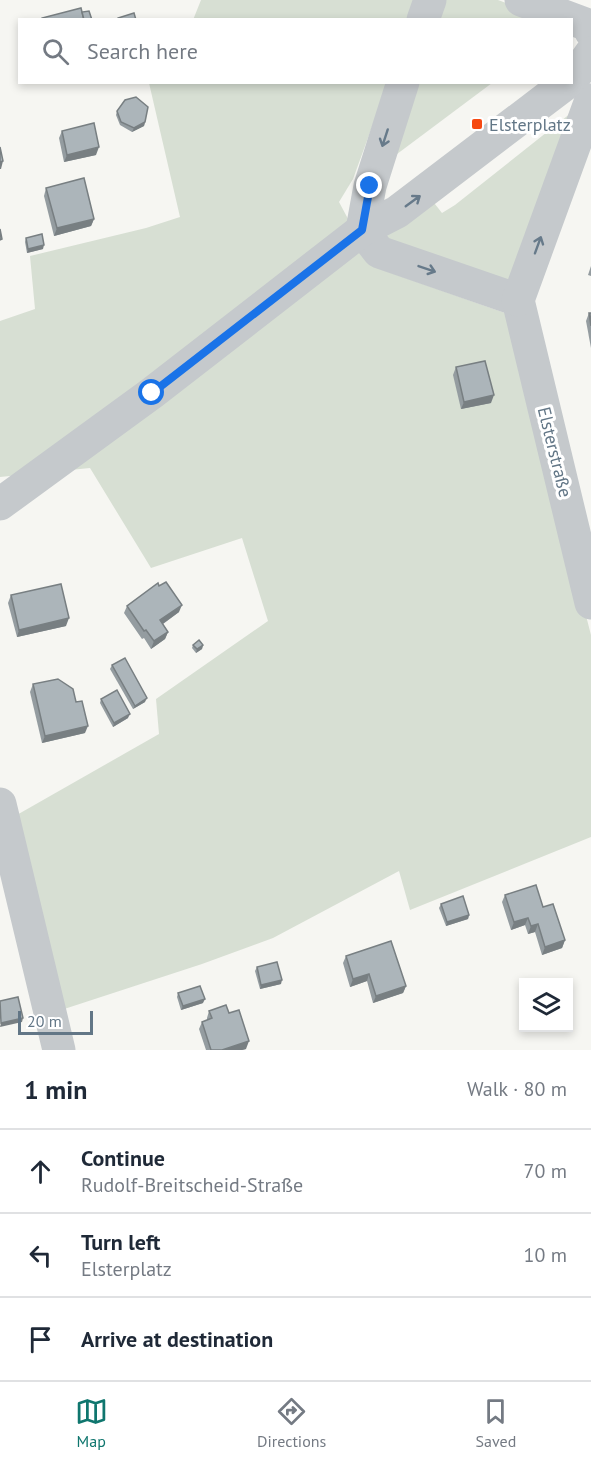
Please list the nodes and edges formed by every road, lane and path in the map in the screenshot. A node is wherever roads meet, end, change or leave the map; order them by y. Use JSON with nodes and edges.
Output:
{"nodes":[{"id":1,"x":429,"y":0,"type":"edge"},
{"id":2,"x":521,"y":0,"type":"edge"},
{"id":3,"x":424,"y":18,"type":"edge"},
{"id":4,"x":569,"y":18,"type":"edge"},
{"id":5,"x":573,"y":19,"type":"edge"},
{"id":6,"x":591,"y":32,"type":"edge"},
{"id":7,"x":591,"y":48,"type":"edge"},
{"id":8,"x":591,"y":53,"type":"edge"},
{"id":9,"x":573,"y":56,"type":"edge"},
{"id":10,"x":573,"y":79,"type":"edge"},
{"id":11,"x":402,"y":84,"type":"edge"},
{"id":12,"x":527,"y":84,"type":"edge"},
{"id":13,"x":565,"y":84,"type":"edge"},
{"id":14,"x":591,"y":100,"type":"edge"},
{"id":15,"x":362,"y":230,"type":"junction"},
{"id":16,"x":518,"y":300,"type":"junction"},
{"id":17,"x":0,"y":504,"type":"edge"},
{"id":18,"x":591,"y":603,"type":"edge"},
{"id":19,"x":0,"y":804,"type":"edge"},
{"id":20,"x":59,"y":1050,"type":"edge"}],
"edges":[{"from":1,"to":3,"type":"street"},
{"from":2,"to":4,"type":"street"},
{"from":5,"to":6,"type":"street"},
{"from":7,"to":9,"type":"street"},
{"from":8,"to":10,"type":"street"},
{"from":11,"to":15,"type":"street","one_way":true},
{"from":12,"to":15,"type":"street"},
{"from":15,"to":13,"type":"street","one_way":true},
{"from":16,"to":14,"type":"street","one_way":true},
{"from":15,"to":16,"type":"street","one_way":true},
{"from":15,"to":17,"type":"street"},
{"from":16,"to":18,"type":"street","name":"Elsterstraße"},
{"from":19,"to":20,"type":"street"}]}
